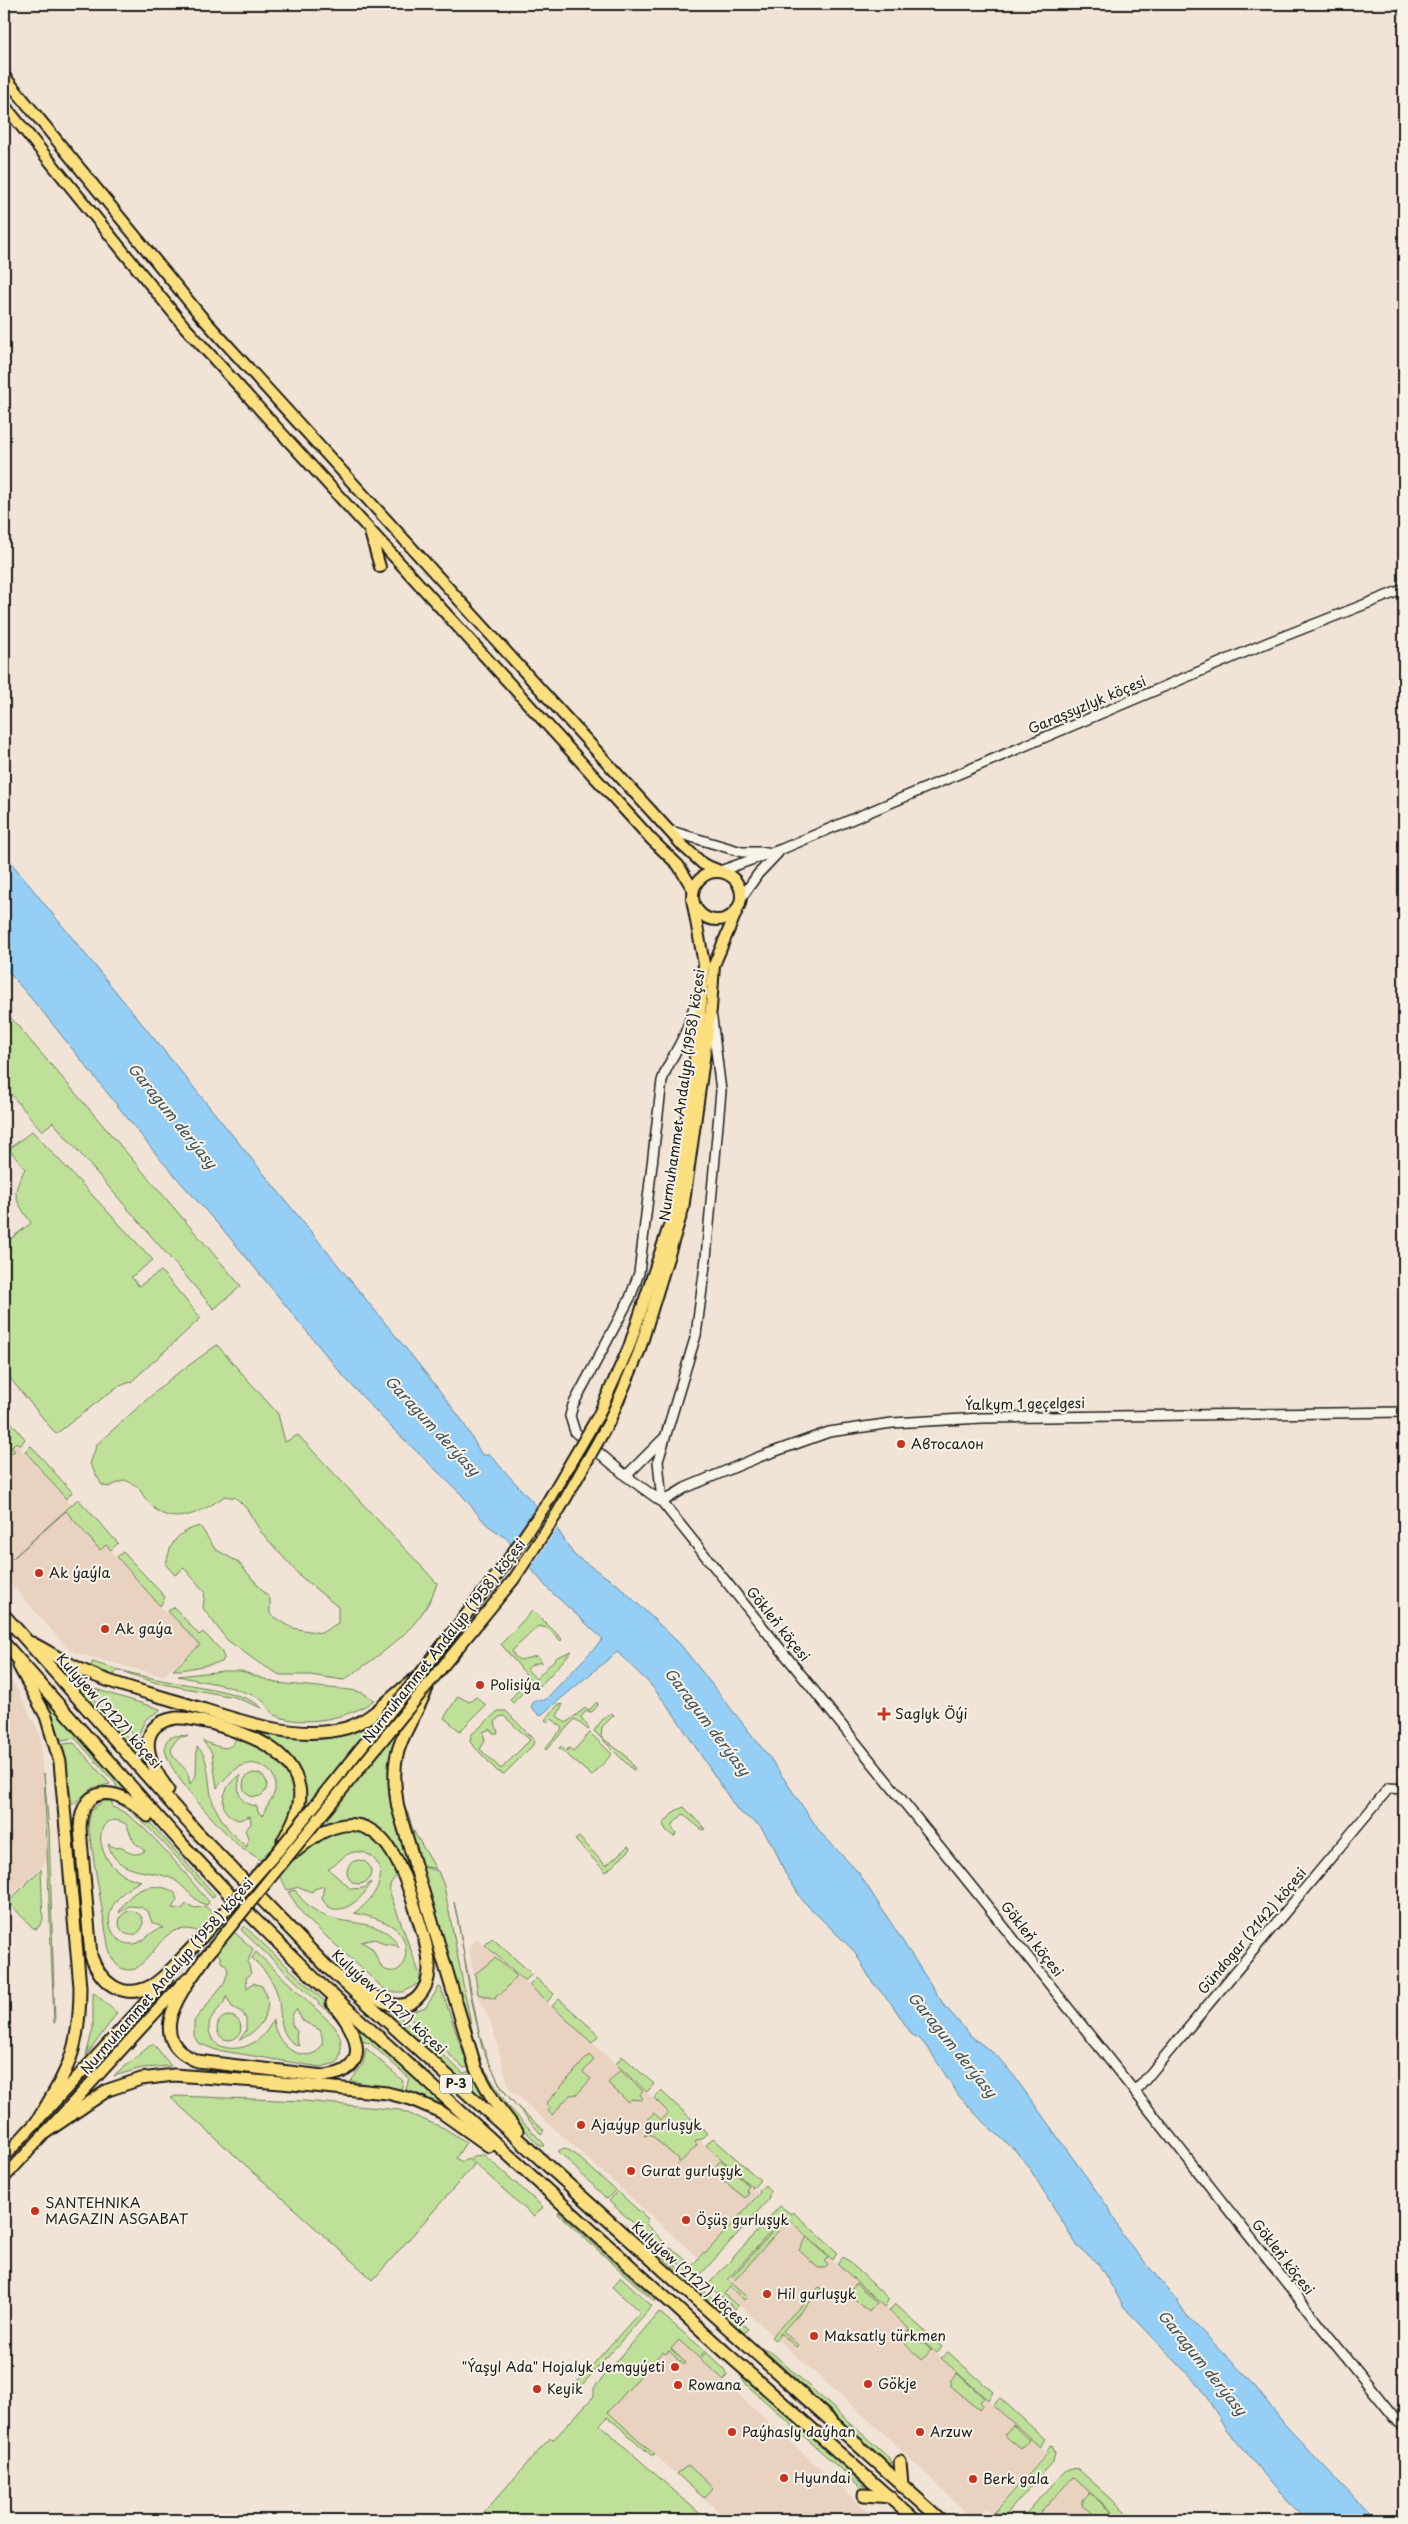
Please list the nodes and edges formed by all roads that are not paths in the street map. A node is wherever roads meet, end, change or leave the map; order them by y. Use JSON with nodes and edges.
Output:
{"nodes":[{"id":1,"x":4,"y":76,"type":"edge"},
{"id":2,"x":4,"y":105,"type":"edge"},
{"id":3,"x":369,"y":529,"type":"junction"},
{"id":4,"x":380,"y":567,"type":"dead end"},
{"id":5,"x":1404,"y":589,"type":"edge"},
{"id":6,"x":671,"y":831,"type":"junction"},
{"id":7,"x":782,"y":849,"type":"junction"},
{"id":8,"x":720,"y":871,"type":"junction"},
{"id":9,"x":693,"y":894,"type":"junction"},
{"id":10,"x":741,"y":900,"type":"junction"},
{"id":11,"x":702,"y":995,"type":"junction"},
{"id":12,"x":711,"y":1009,"type":"junction"},
{"id":13,"x":1404,"y":1412,"type":"edge"},
{"id":14,"x":664,"y":1438,"type":"junction"},
{"id":15,"x":626,"y":1476,"type":"junction"},
{"id":16,"x":662,"y":1502,"type":"junction"},
{"id":17,"x":4,"y":1615,"type":"edge"},
{"id":18,"x":22,"y":1637,"type":"junction"},
{"id":19,"x":7,"y":1646,"type":"edge"},
{"id":20,"x":417,"y":1678,"type":"junction"},
{"id":21,"x":427,"y":1688,"type":"junction"},
{"id":22,"x":231,"y":1723,"type":"junction"},
{"id":23,"x":1404,"y":1789,"type":"edge"},
{"id":24,"x":195,"y":1830,"type":"junction"},
{"id":25,"x":183,"y":1845,"type":"junction"},
{"id":26,"x":278,"y":1851,"type":"junction"},
{"id":27,"x":288,"y":1858,"type":"junction"},
{"id":28,"x":194,"y":1946,"type":"junction"},
{"id":29,"x":205,"y":1958,"type":"junction"},
{"id":30,"x":328,"y":1968,"type":"junction"},
{"id":31,"x":317,"y":1982,"type":"junction"},
{"id":32,"x":1135,"y":2092,"type":"junction"},
{"id":33,"x":36,"y":2123,"type":"junction"},
{"id":34,"x":46,"y":2132,"type":"junction"},
{"id":35,"x":4,"y":2158,"type":"edge"},
{"id":36,"x":542,"y":2161,"type":"junction"},
{"id":37,"x":524,"y":2170,"type":"junction"},
{"id":38,"x":4,"y":2178,"type":"edge"},
{"id":39,"x":1404,"y":2429,"type":"edge"},
{"id":40,"x":900,"y":2462,"type":"dead end"},
{"id":41,"x":902,"y":2485,"type":"junction"},
{"id":42,"x":864,"y":2495,"type":"dead end"},
{"id":43,"x":891,"y":2497,"type":"junction"},
{"id":44,"x":915,"y":2520,"type":"edge"},
{"id":45,"x":941,"y":2520,"type":"edge"}],
"edges":[{"from":1,"to":6,"type":"main road"},
{"from":2,"to":3,"type":"main road"},
{"from":3,"to":4,"type":"main road"},
{"from":3,"to":9,"type":"main road"},
{"from":5,"to":7,"type":"street","name":"Garaşsyzlyk köçesi"},
{"from":6,"to":7,"type":"street"},
{"from":6,"to":8,"type":"main road"},
{"from":7,"to":8,"type":"street"},
{"from":7,"to":10,"type":"street"},
{"from":8,"to":9,"type":"main road"},
{"from":8,"to":10,"type":"main road"},
{"from":9,"to":10,"type":"main road"},
{"from":9,"to":11,"type":"main road","name":"Nurmuhammet Andalyp (1958) köçesi"},
{"from":10,"to":12,"type":"main road","name":"Nurmuhammet Andalyp (1958) köçesi"},
{"from":11,"to":15,"type":"street","name":"Gökleň köçesi"},
{"from":11,"to":20,"type":"main road","name":"Nurmuhammet Andalyp (1958) köçesi","bridge":true},
{"from":12,"to":14,"type":"street"},
{"from":12,"to":21,"type":"main road","name":"Nurmuhammet Andalyp (1958) köçesi","bridge":true},
{"from":13,"to":16,"type":"street","name":"Ýalkym 1 geçelgesi"},
{"from":14,"to":15,"type":"street"},
{"from":14,"to":16,"type":"street"},
{"from":15,"to":16,"type":"street","name":"Gökleň köçesi"},
{"from":16,"to":32,"type":"street","name":"Gökleň köçesi"},
{"from":17,"to":18,"type":"highway","name":"Kulyýew (2127) köçesi","number":"P-3"},
{"from":18,"to":22,"type":"highway"},
{"from":18,"to":24,"type":"highway","name":"Kulyýew (2127) köçesi","number":"P-3"},
{"from":19,"to":25,"type":"highway","number":"P-3"},
{"from":19,"to":33,"type":"highway"},
{"from":20,"to":22,"type":"highway","bridge":true},
{"from":20,"to":26,"type":"main road","name":"Nurmuhammet Andalyp (1958) köçesi","bridge":true},
{"from":21,"to":27,"type":"main road","name":"Nurmuhammet Andalyp (1958) köçesi","bridge":true},
{"from":21,"to":36,"type":"highway"},
{"from":22,"to":24,"type":"highway"},
{"from":22,"to":26,"type":"highway","bridge":true},
{"from":23,"to":32,"type":"street","name":"Gündogar (2142) köçesi"},
{"from":24,"to":30,"type":"highway","name":"Kulyýew (2127) köçesi","number":"P-3"},
{"from":25,"to":28,"type":"highway"},
{"from":25,"to":31,"type":"highway","number":"P-3"},
{"from":26,"to":28,"type":"main road","name":"Nurmuhammet Andalyp (1958) köçesi","bridge":true},
{"from":27,"to":29,"type":"main road","name":"Nurmuhammet Andalyp (1958) köçesi","bridge":true},
{"from":27,"to":30,"type":"highway"},
{"from":28,"to":33,"type":"main road","name":"Nurmuhammet Andalyp (1958) köçesi"},
{"from":29,"to":31,"type":"highway"},
{"from":29,"to":34,"type":"main road","name":"Nurmuhammet Andalyp (1958) köçesi"},
{"from":30,"to":36,"type":"highway","name":"Kulyýew (2127) köçesi","number":"P-3"},
{"from":31,"to":37,"type":"highway","number":"P-3"},
{"from":32,"to":39,"type":"street","name":"Gökleň köçesi"},
{"from":33,"to":35,"type":"main road","name":"Nurmuhammet Andalyp (1958) köçesi"},
{"from":34,"to":37,"type":"highway"},
{"from":34,"to":38,"type":"main road","name":"Nurmuhammet Andalyp (1958) köçesi"},
{"from":36,"to":41,"type":"highway","name":"Kulyýew (2127) köçesi","number":"P-3"},
{"from":37,"to":43,"type":"highway","number":"P-3"},
{"from":40,"to":41,"type":"highway"},
{"from":41,"to":45,"type":"highway","name":"Kulyýew (2127) köçesi","number":"P-3"},
{"from":42,"to":43,"type":"highway"},
{"from":43,"to":44,"type":"highway","number":"P-3"}]}
